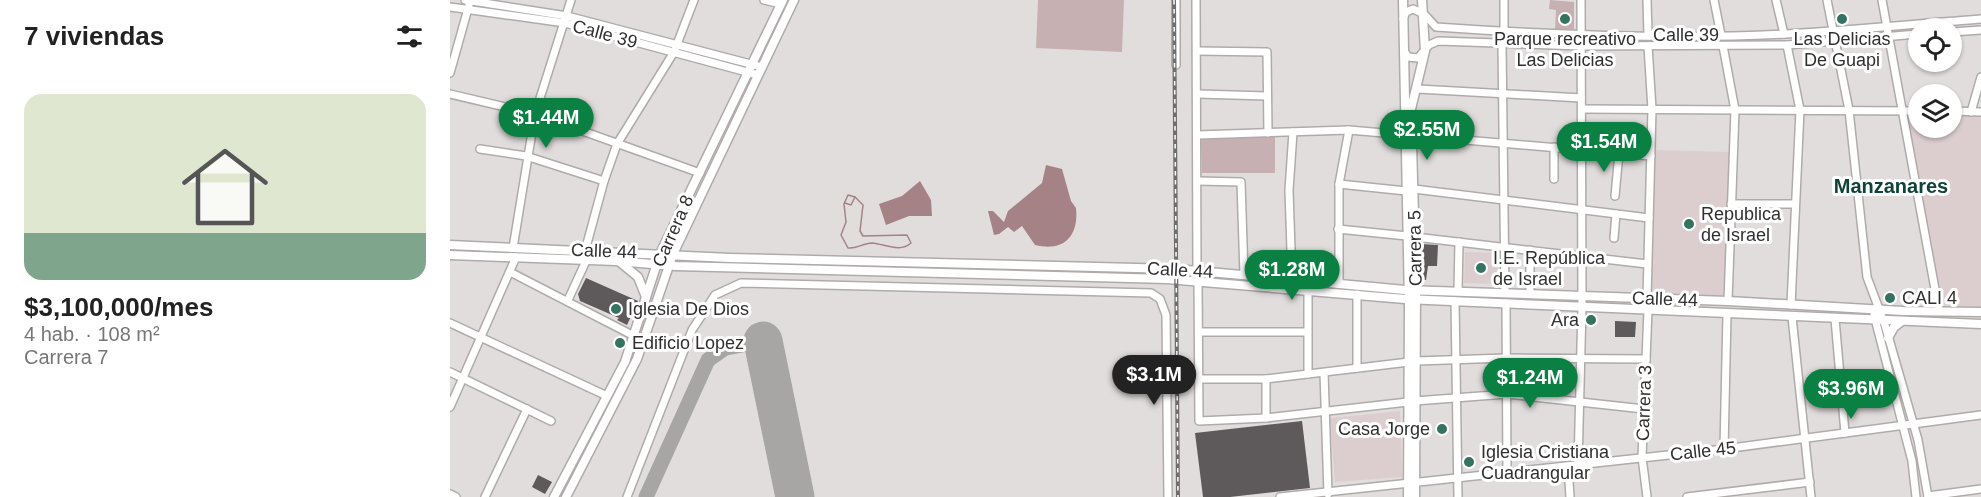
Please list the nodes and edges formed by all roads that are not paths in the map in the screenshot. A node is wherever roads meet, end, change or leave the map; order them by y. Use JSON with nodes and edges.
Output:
{"nodes":[{"id":1,"x":465,"y":0,"type":"edge"},
{"id":2,"x":471,"y":0,"type":"edge"},
{"id":3,"x":571,"y":0,"type":"edge"},
{"id":4,"x":694,"y":0,"type":"edge"},
{"id":5,"x":764,"y":0,"type":"edge"},
{"id":6,"x":794,"y":0,"type":"edge"},
{"id":7,"x":1176,"y":0,"type":"edge"},
{"id":8,"x":1196,"y":0,"type":"edge"},
{"id":9,"x":1403,"y":0,"type":"edge"},
{"id":10,"x":1422,"y":0,"type":"edge"},
{"id":11,"x":1504,"y":0,"type":"edge"},
{"id":12,"x":1581,"y":0,"type":"edge"},
{"id":13,"x":1647,"y":0,"type":"edge"},
{"id":14,"x":1714,"y":0,"type":"edge"},
{"id":15,"x":1776,"y":0,"type":"edge"},
{"id":16,"x":1827,"y":0,"type":"edge"},
{"id":17,"x":1882,"y":0,"type":"edge"},
{"id":18,"x":782,"y":2,"type":"edge"},
{"id":19,"x":450,"y":7,"type":"edge"},
{"id":20,"x":468,"y":9,"type":"junction"},
{"id":21,"x":1424,"y":14,"type":"junction"},
{"id":22,"x":566,"y":19,"type":"junction"},
{"id":23,"x":1403,"y":19,"type":"junction"},
{"id":24,"x":1981,"y":19,"type":"edge"},
{"id":25,"x":1887,"y":26,"type":"junction"},
{"id":26,"x":1981,"y":30,"type":"edge"},
{"id":27,"x":1834,"y":31,"type":"junction"},
{"id":28,"x":1962,"y":31,"type":"edge"},
{"id":29,"x":1504,"y":32,"type":"junction"},
{"id":30,"x":1784,"y":34,"type":"junction"},
{"id":31,"x":1581,"y":35,"type":"junction"},
{"id":32,"x":1648,"y":35,"type":"junction"},
{"id":33,"x":1721,"y":35,"type":"junction"},
{"id":34,"x":1908,"y":35,"type":"edge"},
{"id":35,"x":1889,"y":37,"type":"junction"},
{"id":36,"x":1836,"y":41,"type":"junction"},
{"id":37,"x":1502,"y":44,"type":"junction"},
{"id":38,"x":1648,"y":45,"type":"junction"},
{"id":39,"x":1787,"y":45,"type":"junction"},
{"id":40,"x":1581,"y":46,"type":"junction"},
{"id":41,"x":1723,"y":46,"type":"junction"},
{"id":42,"x":1404,"y":48,"type":"junction"},
{"id":43,"x":676,"y":49,"type":"junction"},
{"id":44,"x":1197,"y":51,"type":"junction"},
{"id":45,"x":1425,"y":51,"type":"junction"},
{"id":46,"x":1176,"y":65,"type":"dead end"},
{"id":47,"x":755,"y":70,"type":"junction"},
{"id":48,"x":450,"y":73,"type":"edge"},
{"id":49,"x":1981,"y":77,"type":"edge"},
{"id":50,"x":1418,"y":89,"type":"junction"},
{"id":51,"x":1503,"y":93,"type":"junction"},
{"id":52,"x":450,"y":94,"type":"edge"},
{"id":53,"x":1198,"y":94,"type":"junction"},
{"id":54,"x":1268,"y":96,"type":"junction"},
{"id":55,"x":1581,"y":98,"type":"junction"},
{"id":56,"x":1581,"y":109,"type":"junction"},
{"id":57,"x":1652,"y":110,"type":"junction"},
{"id":58,"x":1735,"y":110,"type":"junction"},
{"id":59,"x":1800,"y":110,"type":"junction"},
{"id":60,"x":1849,"y":110,"type":"junction"},
{"id":61,"x":1903,"y":111,"type":"junction"},
{"id":62,"x":1908,"y":111,"type":"edge"},
{"id":63,"x":1962,"y":112,"type":"edge"},
{"id":64,"x":1971,"y":112,"type":"junction"},
{"id":65,"x":1981,"y":112,"type":"edge"},
{"id":66,"x":535,"y":114,"type":"junction"},
{"id":67,"x":1348,"y":130,"type":"junction"},
{"id":68,"x":1293,"y":132,"type":"junction"},
{"id":69,"x":1268,"y":133,"type":"junction"},
{"id":70,"x":1409,"y":134,"type":"junction"},
{"id":71,"x":1198,"y":135,"type":"junction"},
{"id":72,"x":1503,"y":142,"type":"junction"},
{"id":73,"x":617,"y":144,"type":"junction"},
{"id":74,"x":1554,"y":147,"type":"junction"},
{"id":75,"x":480,"y":149,"type":"dead end"},
{"id":76,"x":1582,"y":150,"type":"junction"},
{"id":77,"x":1619,"y":153,"type":"junction"},
{"id":78,"x":526,"y":156,"type":"junction"},
{"id":79,"x":1651,"y":156,"type":"junction"},
{"id":80,"x":700,"y":174,"type":"junction"},
{"id":81,"x":1554,"y":179,"type":"dead end"},
{"id":82,"x":604,"y":181,"type":"junction"},
{"id":83,"x":1198,"y":181,"type":"junction"},
{"id":84,"x":1339,"y":184,"type":"junction"},
{"id":85,"x":1410,"y":190,"type":"junction"},
{"id":86,"x":1615,"y":196,"type":"dead end"},
{"id":87,"x":1504,"y":200,"type":"junction"},
{"id":88,"x":1731,"y":204,"type":"junction"},
{"id":89,"x":1795,"y":204,"type":"junction"},
{"id":90,"x":1582,"y":210,"type":"junction"},
{"id":91,"x":1616,"y":214,"type":"junction"},
{"id":92,"x":1649,"y":218,"type":"junction"},
{"id":93,"x":1338,"y":229,"type":"junction"},
{"id":94,"x":1411,"y":237,"type":"junction"},
{"id":95,"x":1614,"y":238,"type":"dead end"},
{"id":96,"x":1459,"y":242,"type":"junction"},
{"id":97,"x":450,"y":245,"type":"edge"},
{"id":98,"x":1505,"y":247,"type":"junction"},
{"id":99,"x":513,"y":248,"type":"junction"},
{"id":100,"x":1530,"y":250,"type":"junction"},
{"id":101,"x":585,"y":251,"type":"junction"},
{"id":102,"x":660,"y":254,"type":"junction"},
{"id":103,"x":674,"y":254,"type":"junction"},
{"id":104,"x":450,"y":255,"type":"edge"},
{"id":105,"x":1582,"y":256,"type":"junction"},
{"id":106,"x":516,"y":257,"type":"junction"},
{"id":107,"x":586,"y":261,"type":"junction"},
{"id":108,"x":618,"y":261,"type":"junction"},
{"id":109,"x":1647,"y":264,"type":"junction"},
{"id":110,"x":656,"y":265,"type":"junction"},
{"id":111,"x":669,"y":266,"type":"junction"},
{"id":112,"x":1197,"y":271,"type":"junction"},
{"id":113,"x":510,"y":272,"type":"junction"},
{"id":114,"x":1244,"y":275,"type":"junction"},
{"id":115,"x":1292,"y":280,"type":"junction"},
{"id":116,"x":1198,"y":281,"type":"junction"},
{"id":117,"x":1340,"y":284,"type":"junction"},
{"id":118,"x":1308,"y":290,"type":"junction"},
{"id":119,"x":1458,"y":291,"type":"junction"},
{"id":120,"x":1505,"y":293,"type":"junction"},
{"id":121,"x":1357,"y":294,"type":"junction"},
{"id":122,"x":1530,"y":294,"type":"junction"},
{"id":123,"x":1412,"y":295,"type":"junction"},
{"id":124,"x":1582,"y":296,"type":"junction"},
{"id":125,"x":1647,"y":298,"type":"junction"},
{"id":126,"x":568,"y":300,"type":"junction"},
{"id":127,"x":647,"y":301,"type":"junction"},
{"id":128,"x":1455,"y":301,"type":"junction"},
{"id":129,"x":1728,"y":301,"type":"junction"},
{"id":130,"x":1506,"y":303,"type":"junction"},
{"id":131,"x":1764,"y":303,"type":"junction"},
{"id":132,"x":1791,"y":305,"type":"junction"},
{"id":133,"x":1582,"y":307,"type":"junction"},
{"id":134,"x":1648,"y":310,"type":"junction"},
{"id":135,"x":1876,"y":310,"type":"junction"},
{"id":136,"x":1939,"y":310,"type":"junction"},
{"id":137,"x":1981,"y":312,"type":"edge"},
{"id":138,"x":1727,"y":314,"type":"junction"},
{"id":139,"x":1763,"y":315,"type":"junction"},
{"id":140,"x":1792,"y":317,"type":"junction"},
{"id":141,"x":1835,"y":319,"type":"junction"},
{"id":142,"x":1880,"y":320,"type":"junction"},
{"id":143,"x":1902,"y":321,"type":"junction"},
{"id":144,"x":450,"y":323,"type":"edge"},
{"id":145,"x":1981,"y":324,"type":"edge"},
{"id":146,"x":1199,"y":332,"type":"junction"},
{"id":147,"x":1307,"y":332,"type":"junction"},
{"id":148,"x":481,"y":336,"type":"junction"},
{"id":149,"x":636,"y":337,"type":"junction"},
{"id":150,"x":1888,"y":338,"type":"junction"},
{"id":151,"x":1506,"y":358,"type":"junction"},
{"id":152,"x":1581,"y":358,"type":"junction"},
{"id":153,"x":1646,"y":359,"type":"junction"},
{"id":154,"x":1456,"y":360,"type":"junction"},
{"id":155,"x":1412,"y":362,"type":"junction"},
{"id":156,"x":1357,"y":368,"type":"junction"},
{"id":157,"x":450,"y":372,"type":"edge"},
{"id":158,"x":1323,"y":373,"type":"junction"},
{"id":159,"x":1308,"y":374,"type":"junction"},
{"id":160,"x":463,"y":377,"type":"junction"},
{"id":161,"x":1199,"y":379,"type":"junction"},
{"id":162,"x":1266,"y":379,"type":"junction"},
{"id":163,"x":1507,"y":394,"type":"junction"},
{"id":164,"x":607,"y":396,"type":"junction"},
{"id":165,"x":1456,"y":398,"type":"junction"},
{"id":166,"x":1412,"y":402,"type":"junction"},
{"id":167,"x":1580,"y":402,"type":"junction"},
{"id":168,"x":450,"y":407,"type":"edge"},
{"id":169,"x":527,"y":409,"type":"junction"},
{"id":170,"x":1644,"y":409,"type":"junction"},
{"id":171,"x":1325,"y":412,"type":"junction"},
{"id":172,"x":1898,"y":412,"type":"junction"},
{"id":173,"x":1981,"y":415,"type":"edge"},
{"id":174,"x":1266,"y":418,"type":"junction"},
{"id":175,"x":550,"y":421,"type":"dead end"},
{"id":176,"x":1924,"y":422,"type":"junction"},
{"id":177,"x":1913,"y":424,"type":"junction"},
{"id":178,"x":1903,"y":425,"type":"junction"},
{"id":179,"x":1889,"y":427,"type":"junction"},
{"id":180,"x":1845,"y":433,"type":"junction"},
{"id":181,"x":1805,"y":438,"type":"junction"},
{"id":182,"x":1918,"y":440,"type":"junction"},
{"id":183,"x":1724,"y":448,"type":"junction"},
{"id":184,"x":1642,"y":457,"type":"junction"},
{"id":185,"x":1578,"y":465,"type":"junction"},
{"id":186,"x":1568,"y":466,"type":"junction"},
{"id":187,"x":1507,"y":473,"type":"junction"},
{"id":188,"x":1457,"y":479,"type":"junction"},
{"id":189,"x":1810,"y":482,"type":"junction"},
{"id":190,"x":1412,"y":485,"type":"junction"},
{"id":191,"x":1981,"y":489,"type":"edge"},
{"id":192,"x":450,"y":494,"type":"edge"},
{"id":193,"x":1734,"y":494,"type":"edge"},
{"id":194,"x":1328,"y":495,"type":"edge"},
{"id":195,"x":456,"y":497,"type":"edge"},
{"id":196,"x":485,"y":497,"type":"edge"},
{"id":197,"x":554,"y":497,"type":"edge"},
{"id":198,"x":566,"y":497,"type":"edge"},
{"id":199,"x":627,"y":497,"type":"edge"},
{"id":200,"x":1168,"y":497,"type":"edge"},
{"id":201,"x":1280,"y":497,"type":"edge"},
{"id":202,"x":1408,"y":497,"type":"edge"},
{"id":203,"x":1415,"y":497,"type":"edge"},
{"id":204,"x":1458,"y":497,"type":"edge"},
{"id":205,"x":1570,"y":497,"type":"edge"},
{"id":206,"x":1647,"y":497,"type":"edge"},
{"id":207,"x":1687,"y":497,"type":"edge"},
{"id":208,"x":1811,"y":497,"type":"edge"},
{"id":209,"x":1916,"y":497,"type":"edge"},
{"id":210,"x":1928,"y":497,"type":"edge"}],
"edges":[{"from":1,"to":2,"type":"street","name":"Calle 39"},
{"from":2,"to":20,"type":"street"},
{"from":2,"to":22,"type":"street","name":"Calle 39"},
{"from":3,"to":22,"type":"street"},
{"from":4,"to":43,"type":"street"},
{"from":5,"to":18,"type":"street"},
{"from":6,"to":47,"type":"main road","name":"Carrera 8"},
{"from":7,"to":46,"type":"street"},
{"from":8,"to":44,"type":"street"},
{"from":9,"to":23,"type":"main road","name":"Carrera 5"},
{"from":10,"to":21,"type":"main road","name":"Carrera 5"},
{"from":11,"to":29,"type":"street"},
{"from":12,"to":31,"type":"street"},
{"from":13,"to":32,"type":"street"},
{"from":14,"to":33,"type":"street"},
{"from":15,"to":30,"type":"street"},
{"from":16,"to":27,"type":"street"},
{"from":17,"to":25,"type":"street"},
{"from":18,"to":47,"type":"main road","name":"Carrera 8"},
{"from":19,"to":20,"type":"street","name":"Calle 39"},
{"from":20,"to":22,"type":"street","name":"Calle 39"},
{"from":20,"to":48,"type":"street"},
{"from":21,"to":23,"type":"street"},
{"from":21,"to":29,"type":"street","name":"Calle 39"},
{"from":21,"to":45,"type":"main road","name":"Carrera 5"},
{"from":22,"to":43,"type":"street","name":"Calle 39"},
{"from":22,"to":66,"type":"street"},
{"from":23,"to":42,"type":"main road","name":"Carrera 5"},
{"from":24,"to":25,"type":"street","name":"Calle 39"},
{"from":25,"to":27,"type":"street","name":"Calle 39"},
{"from":25,"to":35,"type":"street"},
{"from":26,"to":28,"type":"street"},
{"from":27,"to":30,"type":"street","name":"Calle 39"},
{"from":27,"to":36,"type":"street"},
{"from":29,"to":31,"type":"street","name":"Calle 39"},
{"from":30,"to":33,"type":"street","name":"Calle 39"},
{"from":31,"to":32,"type":"street","name":"Calle 39"},
{"from":31,"to":40,"type":"street"},
{"from":32,"to":33,"type":"street","name":"Calle 39"},
{"from":34,"to":35,"type":"street","name":"Calle 39"},
{"from":35,"to":36,"type":"street","name":"Calle 39"},
{"from":35,"to":61,"type":"street"},
{"from":36,"to":39,"type":"street","name":"Calle 39"},
{"from":36,"to":60,"type":"street"},
{"from":37,"to":40,"type":"street","name":"Calle 39"},
{"from":37,"to":45,"type":"street","name":"Calle 39"},
{"from":37,"to":51,"type":"street"},
{"from":38,"to":40,"type":"street","name":"Calle 39"},
{"from":38,"to":41,"type":"street","name":"Calle 39"},
{"from":38,"to":57,"type":"street"},
{"from":39,"to":41,"type":"street","name":"Calle 39"},
{"from":39,"to":59,"type":"street"},
{"from":40,"to":55,"type":"street"},
{"from":41,"to":58,"type":"street"},
{"from":42,"to":45,"type":"street","name":"Calle 39"},
{"from":42,"to":70,"type":"main road","name":"Carrera 5"},
{"from":43,"to":47,"type":"street","name":"Calle 39"},
{"from":43,"to":73,"type":"street"},
{"from":44,"to":53,"type":"street"},
{"from":44,"to":54,"type":"street"},
{"from":45,"to":50,"type":"main road","name":"Carrera 5"},
{"from":47,"to":80,"type":"main road","name":"Carrera 8"},
{"from":47,"to":103,"type":"main road","name":"Carrera 8"},
{"from":49,"to":64,"type":"street"},
{"from":50,"to":51,"type":"street"},
{"from":50,"to":70,"type":"main road","name":"Carrera 5"},
{"from":51,"to":55,"type":"street"},
{"from":51,"to":72,"type":"street"},
{"from":52,"to":66,"type":"street"},
{"from":53,"to":54,"type":"street"},
{"from":53,"to":71,"type":"street"},
{"from":54,"to":69,"type":"street"},
{"from":55,"to":56,"type":"street"},
{"from":56,"to":57,"type":"street"},
{"from":56,"to":76,"type":"street"},
{"from":57,"to":58,"type":"street"},
{"from":57,"to":79,"type":"street"},
{"from":58,"to":59,"type":"street"},
{"from":58,"to":88,"type":"street"},
{"from":59,"to":60,"type":"street"},
{"from":59,"to":89,"type":"street"},
{"from":60,"to":61,"type":"street"},
{"from":60,"to":135,"type":"street"},
{"from":61,"to":62,"type":"street"},
{"from":61,"to":136,"type":"street"},
{"from":63,"to":64,"type":"street"},
{"from":64,"to":65,"type":"street"},
{"from":66,"to":73,"type":"street"},
{"from":66,"to":78,"type":"street"},
{"from":67,"to":68,"type":"street"},
{"from":67,"to":70,"type":"street"},
{"from":67,"to":84,"type":"street"},
{"from":68,"to":69,"type":"street"},
{"from":68,"to":115,"type":"street"},
{"from":69,"to":71,"type":"street"},
{"from":70,"to":72,"type":"street"},
{"from":70,"to":85,"type":"main road","name":"Carrera 5"},
{"from":71,"to":83,"type":"street"},
{"from":72,"to":74,"type":"street"},
{"from":72,"to":87,"type":"street"},
{"from":73,"to":80,"type":"street"},
{"from":73,"to":82,"type":"street"},
{"from":74,"to":76,"type":"street"},
{"from":74,"to":81,"type":"street"},
{"from":75,"to":78,"type":"street"},
{"from":76,"to":77,"type":"street"},
{"from":76,"to":90,"type":"street"},
{"from":77,"to":79,"type":"street"},
{"from":77,"to":86,"type":"street"},
{"from":78,"to":82,"type":"street"},
{"from":78,"to":99,"type":"street"},
{"from":79,"to":92,"type":"street"},
{"from":80,"to":102,"type":"main road","name":"Carrera 8"},
{"from":82,"to":101,"type":"street"},
{"from":83,"to":112,"type":"street"},
{"from":83,"to":114,"type":"street"},
{"from":84,"to":85,"type":"street"},
{"from":84,"to":93,"type":"street"},
{"from":85,"to":87,"type":"street"},
{"from":85,"to":94,"type":"main road","name":"Carrera 5"},
{"from":87,"to":90,"type":"street"},
{"from":87,"to":98,"type":"street"},
{"from":88,"to":89,"type":"street"},
{"from":88,"to":129,"type":"street"},
{"from":89,"to":132,"type":"street"},
{"from":90,"to":91,"type":"street"},
{"from":90,"to":105,"type":"street"},
{"from":91,"to":92,"type":"street"},
{"from":91,"to":95,"type":"street"},
{"from":92,"to":109,"type":"street"},
{"from":93,"to":94,"type":"street"},
{"from":93,"to":117,"type":"street"},
{"from":94,"to":96,"type":"street"},
{"from":94,"to":123,"type":"main road","name":"Carrera 5"},
{"from":96,"to":98,"type":"street"},
{"from":96,"to":119,"type":"street"},
{"from":97,"to":99,"type":"main road","name":"Calle 44"},
{"from":98,"to":100,"type":"street"},
{"from":98,"to":120,"type":"street"},
{"from":99,"to":101,"type":"main road","name":"Calle 44"},
{"from":100,"to":105,"type":"street"},
{"from":100,"to":122,"type":"street"},
{"from":101,"to":102,"type":"main road","name":"Calle 44"},
{"from":102,"to":103,"type":"main road","name":"Calle 44"},
{"from":102,"to":110,"type":"main road","name":"Carrera 8"},
{"from":103,"to":111,"type":"main road","name":"Carrera 8"},
{"from":103,"to":112,"type":"main road","name":"Calle 44"},
{"from":104,"to":106,"type":"main road","name":"Calle 44"},
{"from":105,"to":109,"type":"street"},
{"from":105,"to":124,"type":"street"},
{"from":106,"to":107,"type":"main road","name":"Calle 44"},
{"from":106,"to":113,"type":"street"},
{"from":107,"to":108,"type":"main road","name":"Calle 44"},
{"from":107,"to":126,"type":"street"},
{"from":108,"to":110,"type":"main road","name":"Calle 44"},
{"from":108,"to":127,"type":"main road"},
{"from":109,"to":125,"type":"street"},
{"from":110,"to":111,"type":"main road","name":"Calle 44"},
{"from":110,"to":127,"type":"main road","name":"Carrera 8"},
{"from":111,"to":116,"type":"main road","name":"Calle 44"},
{"from":111,"to":198,"type":"main road","name":"Carrera 8"},
{"from":112,"to":114,"type":"main road","name":"Calle 44"},
{"from":113,"to":126,"type":"street"},
{"from":113,"to":148,"type":"street"},
{"from":114,"to":115,"type":"main road","name":"Calle 44"},
{"from":115,"to":117,"type":"main road","name":"Calle 44"},
{"from":116,"to":118,"type":"main road","name":"Calle 44"},
{"from":116,"to":146,"type":"street"},
{"from":117,"to":123,"type":"main road","name":"Calle 44"},
{"from":118,"to":121,"type":"main road","name":"Calle 44"},
{"from":118,"to":147,"type":"street"},
{"from":119,"to":120,"type":"main road","name":"Calle 44"},
{"from":119,"to":123,"type":"main road","name":"Calle 44"},
{"from":120,"to":122,"type":"main road","name":"Calle 44"},
{"from":121,"to":123,"type":"main road","name":"Calle 44"},
{"from":121,"to":156,"type":"street"},
{"from":122,"to":124,"type":"main road","name":"Calle 44"},
{"from":123,"to":128,"type":"main road","name":"Calle 44"},
{"from":123,"to":155,"type":"main road","name":"Carrera 5"},
{"from":124,"to":125,"type":"main road","name":"Calle 44"},
{"from":124,"to":133,"type":"street"},
{"from":125,"to":129,"type":"main road","name":"Calle 44"},
{"from":126,"to":149,"type":"street"},
{"from":127,"to":149,"type":"main road","name":"Carrera 8"},
{"from":128,"to":130,"type":"main road","name":"Calle 44"},
{"from":128,"to":154,"type":"street"},
{"from":129,"to":131,"type":"main road","name":"Calle 44"},
{"from":130,"to":133,"type":"main road","name":"Calle 44"},
{"from":130,"to":151,"type":"street"},
{"from":131,"to":132,"type":"main road","name":"Calle 44"},
{"from":131,"to":139,"type":"main road"},
{"from":132,"to":135,"type":"main road","name":"Calle 44"},
{"from":133,"to":134,"type":"main road","name":"Calle 44"},
{"from":133,"to":152,"type":"street"},
{"from":134,"to":138,"type":"main road","name":"Calle 44"},
{"from":134,"to":153,"type":"street","name":"Carrera 3"},
{"from":135,"to":136,"type":"main road","name":"Calle 44"},
{"from":135,"to":142,"type":"street"},
{"from":136,"to":137,"type":"main road","name":"Calle 44"},
{"from":138,"to":139,"type":"main road","name":"Calle 44"},
{"from":138,"to":183,"type":"street"},
{"from":139,"to":140,"type":"main road","name":"Calle 44"},
{"from":140,"to":141,"type":"main road","name":"Calle 44"},
{"from":140,"to":181,"type":"street"},
{"from":141,"to":142,"type":"main road","name":"Calle 44"},
{"from":141,"to":180,"type":"street"},
{"from":142,"to":143,"type":"main road","name":"Calle 44"},
{"from":142,"to":150,"type":"street"},
{"from":142,"to":172,"type":"street"},
{"from":143,"to":145,"type":"main road","name":"Calle 44"},
{"from":143,"to":150,"type":"main road"},
{"from":144,"to":148,"type":"street"},
{"from":146,"to":147,"type":"street"},
{"from":146,"to":161,"type":"street"},
{"from":147,"to":159,"type":"street"},
{"from":148,"to":160,"type":"street"},
{"from":148,"to":164,"type":"street"},
{"from":149,"to":164,"type":"main road","name":"Carrera 8"},
{"from":150,"to":177,"type":"street"},
{"from":151,"to":152,"type":"street"},
{"from":151,"to":154,"type":"street"},
{"from":151,"to":163,"type":"street"},
{"from":152,"to":153,"type":"street"},
{"from":152,"to":167,"type":"street"},
{"from":153,"to":170,"type":"street","name":"Carrera 3"},
{"from":154,"to":155,"type":"street"},
{"from":154,"to":165,"type":"street"},
{"from":155,"to":156,"type":"street"},
{"from":155,"to":166,"type":"main road","name":"Carrera 5"},
{"from":156,"to":158,"type":"street"},
{"from":157,"to":160,"type":"street"},
{"from":158,"to":159,"type":"street"},
{"from":158,"to":171,"type":"street"},
{"from":159,"to":162,"type":"street"},
{"from":160,"to":168,"type":"street"},
{"from":160,"to":169,"type":"street"},
{"from":161,"to":162,"type":"street"},
{"from":161,"to":174,"type":"street"},
{"from":162,"to":174,"type":"street"},
{"from":163,"to":165,"type":"street"},
{"from":163,"to":167,"type":"street"},
{"from":163,"to":187,"type":"street"},
{"from":164,"to":197,"type":"main road","name":"Carrera 8"},
{"from":165,"to":166,"type":"street"},
{"from":165,"to":188,"type":"street"},
{"from":166,"to":171,"type":"street"},
{"from":166,"to":190,"type":"main road","name":"Carrera 5"},
{"from":167,"to":170,"type":"street"},
{"from":167,"to":185,"type":"street"},
{"from":169,"to":175,"type":"street"},
{"from":169,"to":196,"type":"street"},
{"from":170,"to":184,"type":"street","name":"Carrera 3"},
{"from":171,"to":174,"type":"street"},
{"from":171,"to":194,"type":"street"},
{"from":172,"to":178,"type":"street"},
{"from":172,"to":179,"type":"street"},
{"from":173,"to":176,"type":"street","name":"Calle 45"},
{"from":176,"to":177,"type":"street","name":"Calle 45"},
{"from":176,"to":182,"type":"street"},
{"from":177,"to":178,"type":"street","name":"Calle 45"},
{"from":177,"to":182,"type":"street"},
{"from":178,"to":179,"type":"street","name":"Calle 45"},
{"from":178,"to":209,"type":"street"},
{"from":179,"to":180,"type":"street","name":"Calle 45"},
{"from":180,"to":181,"type":"street","name":"Calle 45"},
{"from":181,"to":183,"type":"street","name":"Calle 45"},
{"from":181,"to":189,"type":"street"},
{"from":182,"to":210,"type":"street"},
{"from":183,"to":184,"type":"street","name":"Calle 45"},
{"from":184,"to":185,"type":"street","name":"Calle 45"},
{"from":184,"to":206,"type":"street","name":"Carrera 3"},
{"from":185,"to":186,"type":"street","name":"Calle 45"},
{"from":186,"to":187,"type":"street","name":"Calle 45"},
{"from":186,"to":205,"type":"street"},
{"from":187,"to":188,"type":"street","name":"Calle 45"},
{"from":188,"to":190,"type":"street","name":"Calle 45"},
{"from":188,"to":204,"type":"street"},
{"from":189,"to":193,"type":"street"},
{"from":189,"to":208,"type":"street"},
{"from":190,"to":194,"type":"street","name":"Calle 45"},
{"from":190,"to":202,"type":"main road","name":"Carrera 5"},
{"from":190,"to":203,"type":"main road","name":"Carrera 5"},
{"from":191,"to":210,"type":"street"},
{"from":192,"to":195,"type":"street"},
{"from":193,"to":207,"type":"street"},
{"from":194,"to":201,"type":"street","name":"Calle 45"},
{"from":199,"to":200,"type":"street"}]}
